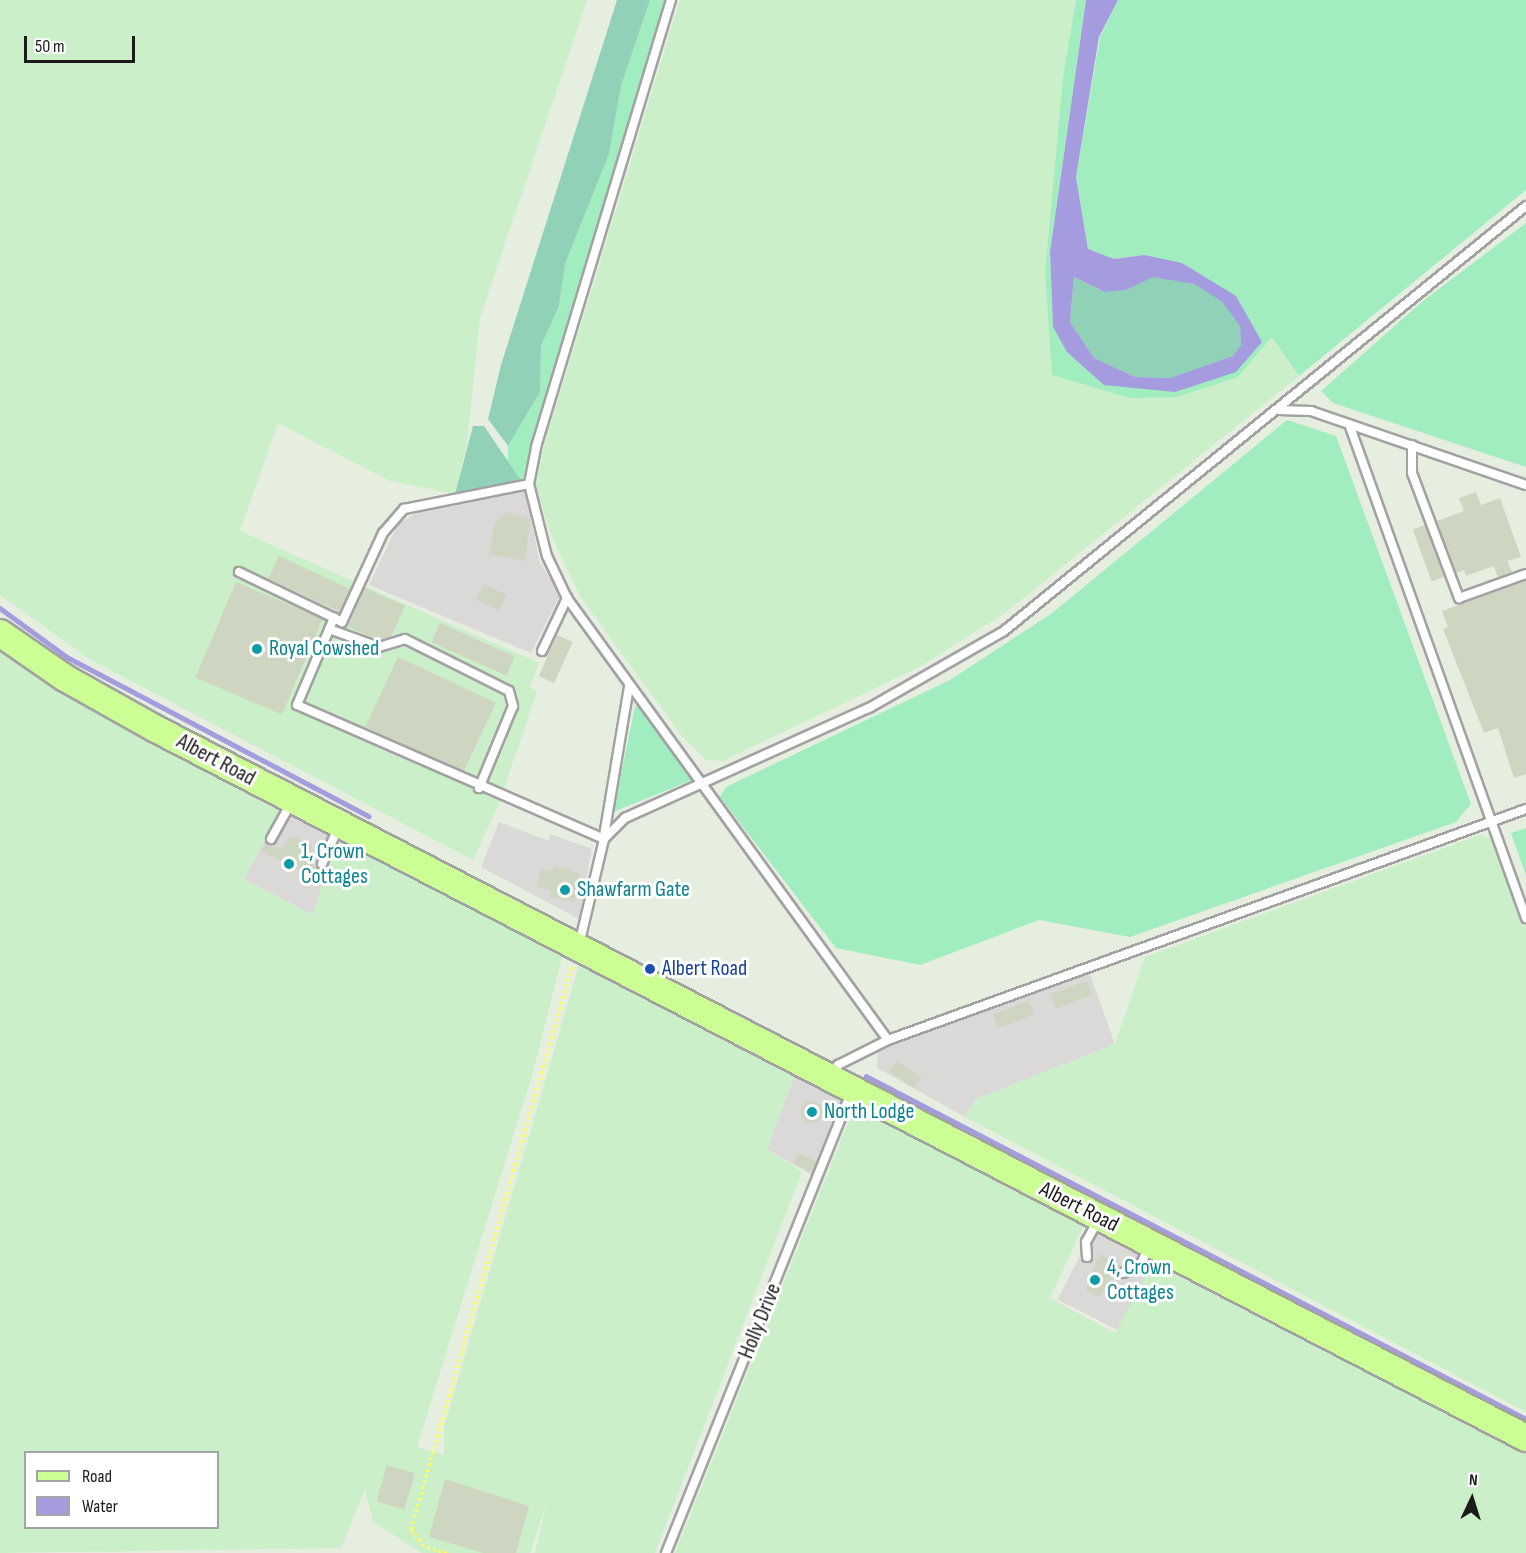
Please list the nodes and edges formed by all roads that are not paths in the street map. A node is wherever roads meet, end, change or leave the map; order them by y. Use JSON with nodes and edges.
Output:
{"nodes":[{"id":1,"x":671,"y":0,"type":"edge"},
{"id":2,"x":1526,"y":206,"type":"edge"},
{"id":3,"x":1279,"y":410,"type":"junction"},
{"id":4,"x":1349,"y":424,"type":"junction"},
{"id":5,"x":1412,"y":446,"type":"junction"},
{"id":6,"x":529,"y":484,"type":"junction"},
{"id":7,"x":1526,"y":485,"type":"edge"},
{"id":8,"x":239,"y":572,"type":"dead end"},
{"id":9,"x":1526,"y":574,"type":"edge"},
{"id":10,"x":567,"y":598,"type":"junction"},
{"id":11,"x":334,"y":618,"type":"junction"},
{"id":12,"x":329,"y":629,"type":"junction"},
{"id":13,"x":0,"y":633,"type":"edge"},
{"id":14,"x":542,"y":651,"type":"dead end"},
{"id":15,"x":629,"y":687,"type":"junction"},
{"id":16,"x":704,"y":784,"type":"junction"},
{"id":17,"x":479,"y":788,"type":"junction"},
{"id":18,"x":293,"y":800,"type":"junction"},
{"id":19,"x":1526,"y":808,"type":"edge"},
{"id":20,"x":1492,"y":821,"type":"junction"},
{"id":21,"x":340,"y":824,"type":"junction"},
{"id":22,"x":271,"y":839,"type":"dead end"},
{"id":23,"x":604,"y":839,"type":"junction"},
{"id":24,"x":322,"y":864,"type":"dead end"},
{"id":25,"x":1526,"y":918,"type":"edge"},
{"id":26,"x":578,"y":947,"type":"junction"},
{"id":27,"x":888,"y":1040,"type":"junction"},
{"id":28,"x":842,"y":1083,"type":"junction"},
{"id":29,"x":1100,"y":1218,"type":"junction"},
{"id":30,"x":1150,"y":1244,"type":"junction"},
{"id":31,"x":1087,"y":1257,"type":"dead end"},
{"id":32,"x":1123,"y":1274,"type":"dead end"},
{"id":33,"x":1526,"y":1438,"type":"edge"},
{"id":34,"x":666,"y":1553,"type":"edge"}],
"edges":[{"from":1,"to":6,"type":"lane"},
{"from":2,"to":3,"type":"lane"},
{"from":3,"to":4,"type":"lane"},
{"from":3,"to":16,"type":"lane"},
{"from":4,"to":5,"type":"lane"},
{"from":4,"to":20,"type":"lane"},
{"from":5,"to":7,"type":"lane"},
{"from":5,"to":9,"type":"lane"},
{"from":6,"to":10,"type":"lane"},
{"from":6,"to":11,"type":"lane"},
{"from":8,"to":11,"type":"lane"},
{"from":10,"to":14,"type":"lane"},
{"from":10,"to":15,"type":"lane"},
{"from":11,"to":12,"type":"lane"},
{"from":12,"to":17,"type":"lane"},
{"from":12,"to":17,"type":"lane"},
{"from":13,"to":18,"type":"main road","name":"Albert Road"},
{"from":15,"to":16,"type":"lane"},
{"from":15,"to":23,"type":"lane"},
{"from":16,"to":23,"type":"lane"},
{"from":16,"to":27,"type":"lane"},
{"from":17,"to":23,"type":"lane"},
{"from":18,"to":21,"type":"main road","name":"Albert Road"},
{"from":18,"to":22,"type":"lane"},
{"from":19,"to":20,"type":"lane"},
{"from":20,"to":25,"type":"lane"},
{"from":20,"to":27,"type":"lane"},
{"from":21,"to":24,"type":"lane"},
{"from":21,"to":26,"type":"main road","name":"Albert Road"},
{"from":23,"to":26,"type":"lane"},
{"from":26,"to":28,"type":"main road","name":"Albert Road"},
{"from":27,"to":28,"type":"lane"},
{"from":28,"to":29,"type":"main road","name":"Albert Road"},
{"from":28,"to":34,"type":"lane","name":"Holly Drive"},
{"from":29,"to":30,"type":"main road","name":"Albert Road"},
{"from":29,"to":31,"type":"lane"},
{"from":30,"to":32,"type":"lane"},
{"from":30,"to":33,"type":"main road","name":"Albert Road"}]}
